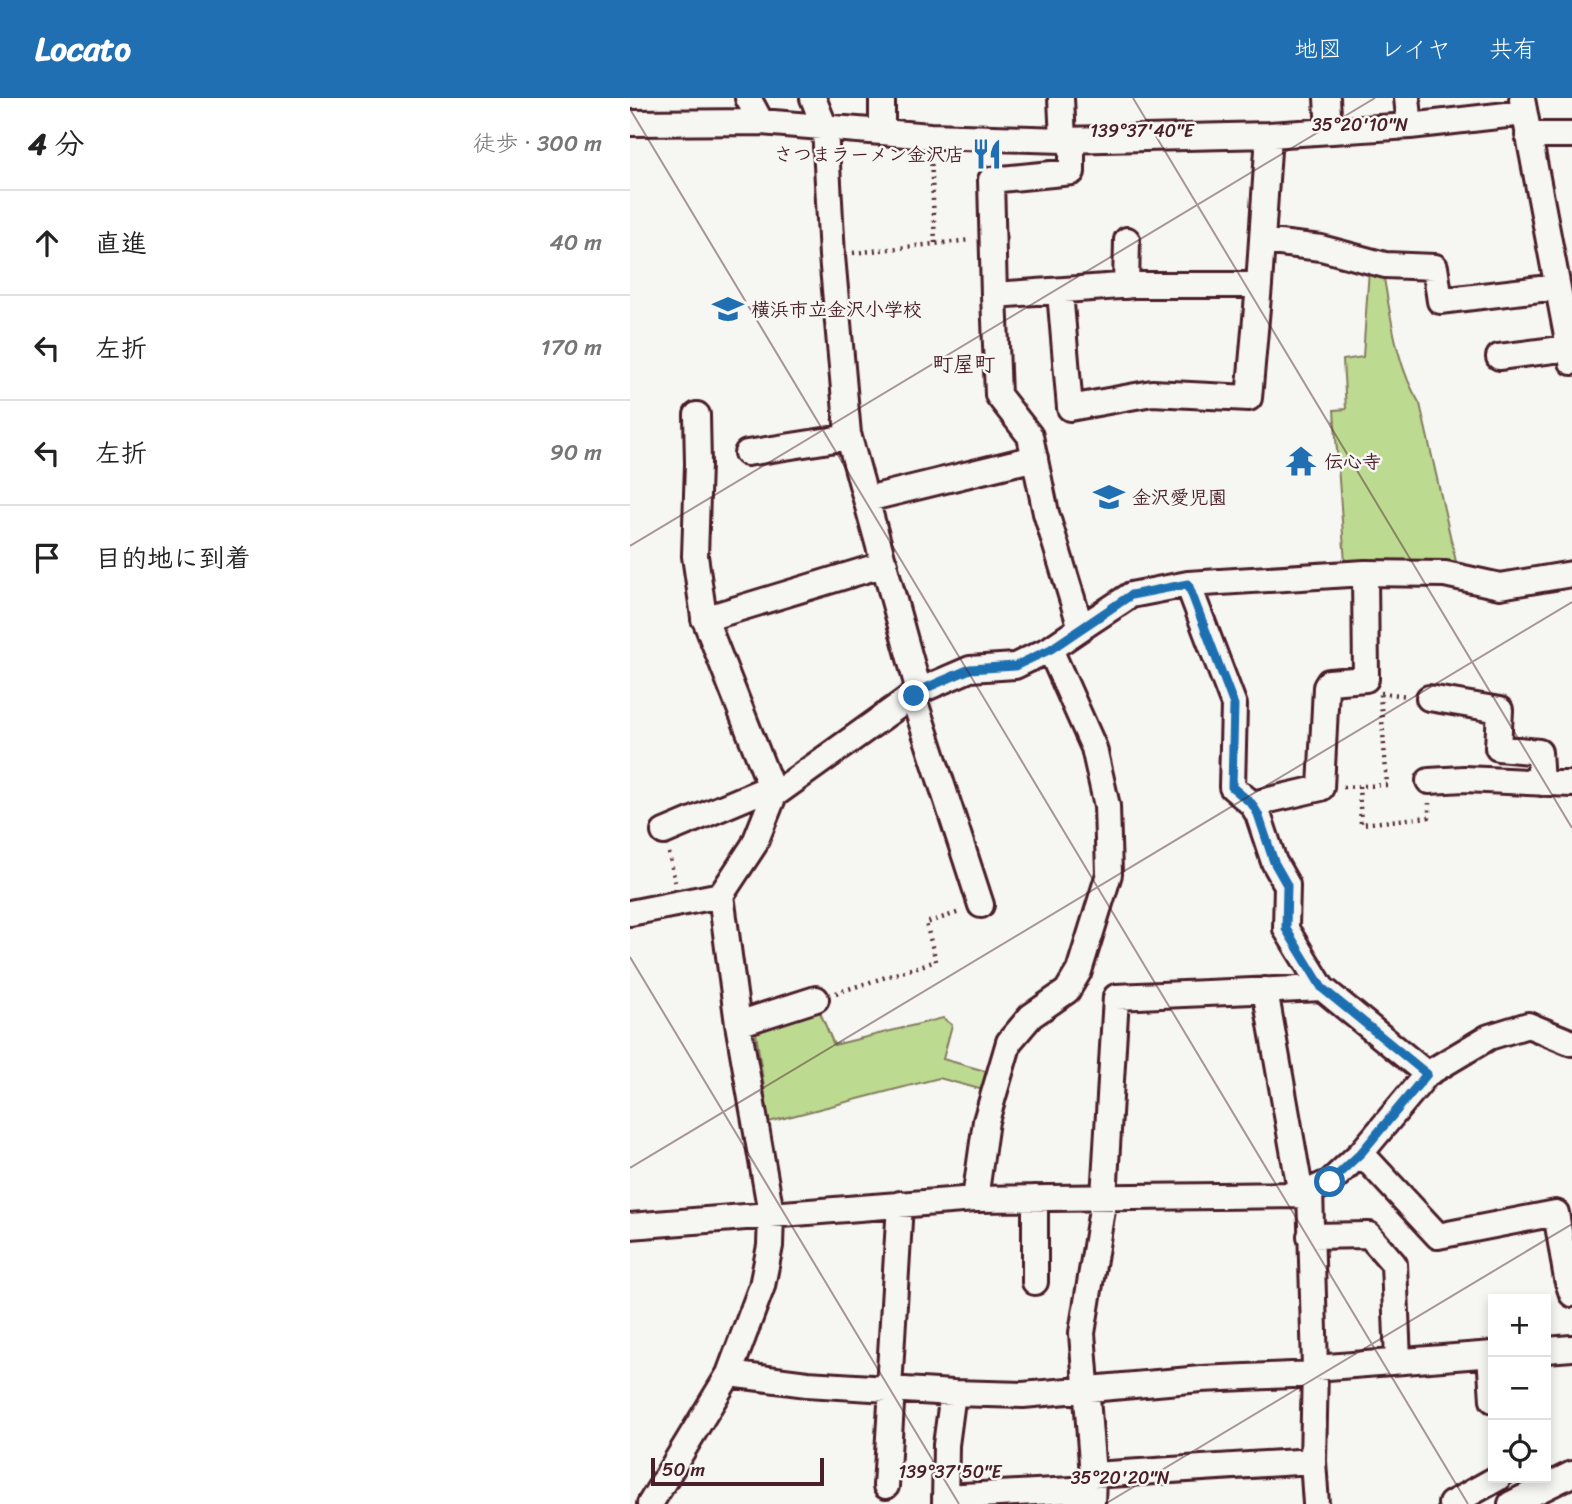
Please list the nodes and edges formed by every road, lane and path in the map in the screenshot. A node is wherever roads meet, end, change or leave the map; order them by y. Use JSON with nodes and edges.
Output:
{"nodes":[{"id":1,"x":748,"y":98,"type":"edge"},
{"id":2,"x":813,"y":98,"type":"edge"},
{"id":3,"x":882,"y":98,"type":"edge"},
{"id":4,"x":1060,"y":98,"type":"edge"},
{"id":5,"x":1327,"y":98,"type":"edge"},
{"id":6,"x":1407,"y":98,"type":"edge"},
{"id":7,"x":1525,"y":115,"type":"edge"},
{"id":8,"x":761,"y":122,"type":"junction"},
{"id":9,"x":630,"y":123,"type":"edge"},
{"id":10,"x":1410,"y":127,"type":"junction"},
{"id":11,"x":825,"y":128,"type":"junction"},
{"id":12,"x":1329,"y":131,"type":"junction"},
{"id":13,"x":882,"y":132,"type":"junction"},
{"id":14,"x":930,"y":135,"type":"junction"},
{"id":15,"x":1269,"y":135,"type":"junction"},
{"id":16,"x":1572,"y":135,"type":"edge"},
{"id":17,"x":1068,"y":140,"type":"junction"},
{"id":18,"x":991,"y":239,"type":"junction"},
{"id":19,"x":1127,"y":240,"type":"dead end"},
{"id":20,"x":1262,"y":241,"type":"junction"},
{"id":21,"x":935,"y":243,"type":"junction"},
{"id":22,"x":832,"y":256,"type":"junction"},
{"id":23,"x":1259,"y":285,"type":"junction"},
{"id":24,"x":1126,"y":286,"type":"junction"},
{"id":25,"x":1558,"y":287,"type":"junction"},
{"id":26,"x":1060,"y":292,"type":"junction"},
{"id":27,"x":994,"y":295,"type":"junction"},
{"id":28,"x":1571,"y":353,"type":"edge"},
{"id":29,"x":1499,"y":358,"type":"dead end"},
{"id":30,"x":697,"y":415,"type":"dead end"},
{"id":31,"x":849,"y":437,"type":"junction"},
{"id":32,"x":747,"y":453,"type":"dead end"},
{"id":33,"x":1035,"y":458,"type":"junction"},
{"id":34,"x":867,"y":499,"type":"junction"},
{"id":35,"x":885,"y":564,"type":"junction"},
{"id":36,"x":1365,"y":573,"type":"junction"},
{"id":37,"x":1572,"y":573,"type":"edge"},
{"id":38,"x":1188,"y":584,"type":"junction"},
{"id":39,"x":704,"y":619,"type":"junction"},
{"id":40,"x":1081,"y":628,"type":"junction"},
{"id":41,"x":1051,"y":649,"type":"junction"},
{"id":42,"x":1373,"y":686,"type":"junction"},
{"id":43,"x":916,"y":693,"type":"junction"},
{"id":44,"x":1429,"y":698,"type":"joint"},
{"id":45,"x":1429,"y":781,"type":"joint"},
{"id":46,"x":1541,"y":783,"type":"junction"},
{"id":47,"x":1572,"y":784,"type":"edge"},
{"id":48,"x":1359,"y":786,"type":"junction"},
{"id":49,"x":1321,"y":788,"type":"junction"},
{"id":50,"x":772,"y":791,"type":"junction"},
{"id":51,"x":1252,"y":804,"type":"junction"},
{"id":52,"x":664,"y":832,"type":"joint"},
{"id":53,"x":721,"y":895,"type":"junction"},
{"id":54,"x":680,"y":903,"type":"junction"},
{"id":55,"x":981,"y":905,"type":"joint"},
{"id":56,"x":630,"y":913,"type":"edge"},
{"id":57,"x":1322,"y":988,"type":"junction"},
{"id":58,"x":1265,"y":990,"type":"junction"},
{"id":59,"x":816,"y":999,"type":"joint"},
{"id":60,"x":738,"y":1024,"type":"junction"},
{"id":61,"x":1572,"y":1043,"type":"edge"},
{"id":62,"x":1427,"y":1074,"type":"junction"},
{"id":63,"x":1361,"y":1153,"type":"junction"},
{"id":64,"x":1306,"y":1192,"type":"junction"},
{"id":65,"x":1104,"y":1197,"type":"junction"},
{"id":66,"x":1035,"y":1198,"type":"junction"},
{"id":67,"x":975,"y":1199,"type":"junction"},
{"id":68,"x":900,"y":1204,"type":"junction"},
{"id":69,"x":771,"y":1213,"type":"junction"},
{"id":70,"x":630,"y":1226,"type":"edge"},
{"id":71,"x":1310,"y":1236,"type":"junction"},
{"id":72,"x":1035,"y":1282,"type":"dead end"},
{"id":73,"x":1572,"y":1294,"type":"edge"},
{"id":74,"x":1572,"y":1348,"type":"edge"},
{"id":75,"x":1551,"y":1350,"type":"edge"},
{"id":76,"x":1488,"y":1354,"type":"edge"},
{"id":77,"x":1398,"y":1361,"type":"junction"},
{"id":78,"x":1315,"y":1371,"type":"junction"},
{"id":79,"x":729,"y":1374,"type":"junction"},
{"id":80,"x":890,"y":1388,"type":"junction"},
{"id":81,"x":1087,"y":1389,"type":"junction"},
{"id":82,"x":953,"y":1393,"type":"junction"},
{"id":83,"x":1314,"y":1461,"type":"junction"},
{"id":84,"x":1572,"y":1474,"type":"edge"},
{"id":85,"x":1489,"y":1483,"type":"edge"},
{"id":86,"x":886,"y":1486,"type":"dead end"},
{"id":87,"x":1092,"y":1489,"type":"edge"},
{"id":88,"x":945,"y":1501,"type":"edge"},
{"id":89,"x":650,"y":1504,"type":"edge"},
{"id":90,"x":1316,"y":1504,"type":"edge"},
{"id":91,"x":1451,"y":1504,"type":"edge"},
{"id":92,"x":1511,"y":1504,"type":"edge"}],
"edges":[{"from":1,"to":8,"type":"street"},
{"from":2,"to":11,"type":"street"},
{"from":3,"to":13,"type":"street"},
{"from":4,"to":17,"type":"street"},
{"from":5,"to":12,"type":"street"},
{"from":6,"to":10,"type":"street"},
{"from":7,"to":10,"type":"street"},
{"from":7,"to":16,"type":"street"},
{"from":7,"to":25,"type":"street"},
{"from":8,"to":9,"type":"street"},
{"from":8,"to":11,"type":"street"},
{"from":10,"to":12,"type":"street"},
{"from":11,"to":13,"type":"street"},
{"from":11,"to":22,"type":"street"},
{"from":12,"to":15,"type":"street"},
{"from":13,"to":14,"type":"street"},
{"from":14,"to":17,"type":"street"},
{"from":14,"to":21,"type":"path"},
{"from":15,"to":17,"type":"street"},
{"from":15,"to":20,"type":"street"},
{"from":17,"to":18,"type":"street"},
{"from":18,"to":21,"type":"path"},
{"from":18,"to":27,"type":"street"},
{"from":19,"to":24,"type":"street"},
{"from":20,"to":23,"type":"street"},
{"from":20,"to":25,"type":"street"},
{"from":21,"to":22,"type":"path"},
{"from":22,"to":31,"type":"street"},
{"from":23,"to":24,"type":"street"},
{"from":23,"to":26,"type":"street"},
{"from":24,"to":26,"type":"street"},
{"from":25,"to":28,"type":"street"},
{"from":26,"to":27,"type":"street"},
{"from":27,"to":33,"type":"street"},
{"from":28,"to":29,"type":"street"},
{"from":30,"to":39,"type":"street"},
{"from":31,"to":32,"type":"street"},
{"from":31,"to":34,"type":"street"},
{"from":33,"to":34,"type":"street"},
{"from":33,"to":40,"type":"street"},
{"from":34,"to":35,"type":"street"},
{"from":35,"to":39,"type":"street"},
{"from":35,"to":43,"type":"street"},
{"from":36,"to":37,"type":"street"},
{"from":36,"to":38,"type":"street"},
{"from":36,"to":42,"type":"street"},
{"from":38,"to":40,"type":"street"},
{"from":38,"to":51,"type":"street"},
{"from":39,"to":50,"type":"street"},
{"from":40,"to":41,"type":"street"},
{"from":41,"to":43,"type":"street"},
{"from":41,"to":67,"type":"street"},
{"from":42,"to":44,"type":"path"},
{"from":42,"to":48,"type":"path"},
{"from":42,"to":49,"type":"street"},
{"from":43,"to":50,"type":"street"},
{"from":43,"to":55,"type":"street"},
{"from":44,"to":46,"type":"street"},
{"from":45,"to":46,"type":"street"},
{"from":45,"to":48,"type":"path"},
{"from":46,"to":47,"type":"street"},
{"from":48,"to":49,"type":"path"},
{"from":49,"to":51,"type":"street"},
{"from":50,"to":52,"type":"street"},
{"from":50,"to":53,"type":"street"},
{"from":51,"to":57,"type":"street"},
{"from":52,"to":54,"type":"path"},
{"from":53,"to":54,"type":"street"},
{"from":53,"to":60,"type":"street"},
{"from":54,"to":56,"type":"street"},
{"from":55,"to":59,"type":"path"},
{"from":57,"to":58,"type":"street"},
{"from":57,"to":62,"type":"street"},
{"from":58,"to":64,"type":"street"},
{"from":58,"to":65,"type":"street"},
{"from":59,"to":60,"type":"street"},
{"from":60,"to":69,"type":"street"},
{"from":61,"to":62,"type":"street"},
{"from":62,"to":63,"type":"street"},
{"from":63,"to":64,"type":"street"},
{"from":63,"to":73,"type":"street"},
{"from":64,"to":65,"type":"street"},
{"from":64,"to":71,"type":"street"},
{"from":65,"to":66,"type":"street"},
{"from":65,"to":81,"type":"street"},
{"from":66,"to":67,"type":"street"},
{"from":66,"to":72,"type":"street"},
{"from":67,"to":68,"type":"street"},
{"from":68,"to":69,"type":"street"},
{"from":68,"to":80,"type":"street"},
{"from":69,"to":70,"type":"street"},
{"from":69,"to":79,"type":"street"},
{"from":71,"to":77,"type":"street"},
{"from":71,"to":78,"type":"street"},
{"from":74,"to":75,"type":"street"},
{"from":76,"to":77,"type":"street"},
{"from":77,"to":78,"type":"street"},
{"from":78,"to":81,"type":"street"},
{"from":78,"to":83,"type":"street"},
{"from":79,"to":80,"type":"street"},
{"from":79,"to":89,"type":"street"},
{"from":80,"to":82,"type":"street"},
{"from":80,"to":86,"type":"street"},
{"from":81,"to":82,"type":"street"},
{"from":81,"to":87,"type":"street"},
{"from":82,"to":88,"type":"street"},
{"from":83,"to":87,"type":"street"},
{"from":83,"to":90,"type":"street"},
{"from":84,"to":92,"type":"street"},
{"from":85,"to":91,"type":"street"},
{"from":87,"to":88,"type":"street"}]}
